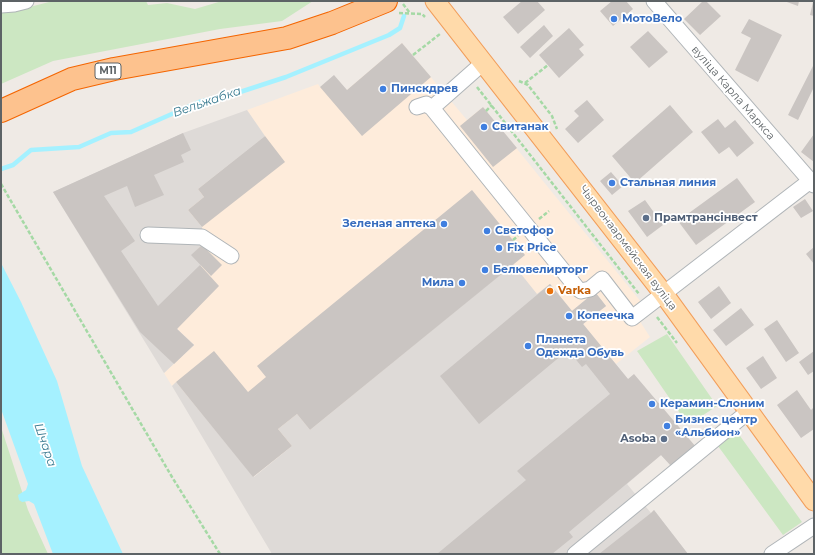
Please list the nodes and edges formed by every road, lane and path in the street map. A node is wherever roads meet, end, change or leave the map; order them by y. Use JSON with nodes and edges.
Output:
{"nodes":[{"id":1,"x":386,"y":1,"type":"edge"},
{"id":2,"x":400,"y":1,"type":"edge"},
{"id":3,"x":435,"y":1,"type":"edge"},
{"id":4,"x":654,"y":1,"type":"edge"},
{"id":5,"x":411,"y":13,"type":"dead end"},
{"id":6,"x":435,"y":28,"type":"dead end"},
{"id":7,"x":440,"y":34,"type":"junction"},
{"id":8,"x":444,"y":40,"type":"dead end"},
{"id":9,"x":413,"y":55,"type":"dead end"},
{"id":10,"x":548,"y":65,"type":"dead end"},
{"id":11,"x":476,"y":69,"type":"junction"},
{"id":12,"x":525,"y":83,"type":"dead end"},
{"id":13,"x":492,"y":106,"type":"junction"},
{"id":14,"x":417,"y":107,"type":"dead end"},
{"id":15,"x":432,"y":108,"type":"junction"},
{"id":16,"x":486,"y":110,"type":"dead end"},
{"id":17,"x":1,"y":111,"type":"edge"},
{"id":18,"x":812,"y":183,"type":"edge"},
{"id":19,"x":1,"y":184,"type":"edge"},
{"id":20,"x":550,"y":211,"type":"dead end"},
{"id":21,"x":536,"y":221,"type":"dead end"},
{"id":22,"x":148,"y":235,"type":"dead end"},
{"id":23,"x":231,"y":256,"type":"dead end"},
{"id":24,"x":663,"y":293,"type":"junction"},
{"id":25,"x":648,"y":306,"type":"junction"},
{"id":26,"x":681,"y":348,"type":"dead end"},
{"id":27,"x":749,"y":411,"type":"junction"},
{"id":28,"x":814,"y":501,"type":"edge"},
{"id":29,"x":814,"y":526,"type":"edge"},
{"id":30,"x":220,"y":554,"type":"edge"},
{"id":31,"x":575,"y":554,"type":"edge"},
{"id":32,"x":772,"y":554,"type":"edge"}],
"edges":[{"from":1,"to":17,"type":"highway","number":"М11"},
{"from":2,"to":5,"type":"path"},
{"from":3,"to":11,"type":"main road","name":"Чырвонаармейская вуліца"},
{"from":4,"to":18,"type":"street","name":"вуліца Карла Маркса"},
{"from":6,"to":7,"type":"path"},
{"from":7,"to":8,"type":"path"},
{"from":7,"to":9,"type":"path"},
{"from":10,"to":12,"type":"path"},
{"from":11,"to":13,"type":"path"},
{"from":11,"to":15,"type":"street"},
{"from":11,"to":24,"type":"main road","name":"Чырвонаармейская вуліца"},
{"from":13,"to":16,"type":"path"},
{"from":13,"to":25,"type":"path"},
{"from":14,"to":15,"type":"street"},
{"from":15,"to":25,"type":"street"},
{"from":18,"to":24,"type":"street"},
{"from":19,"to":30,"type":"path"},
{"from":20,"to":21,"type":"path"},
{"from":22,"to":23,"type":"street"},
{"from":24,"to":25,"type":"street"},
{"from":24,"to":27,"type":"main road","name":"Чырвонаармейская вуліца"},
{"from":25,"to":26,"type":"path"},
{"from":27,"to":28,"type":"main road","name":"Чырвонаармейская вуліца"},
{"from":27,"to":31,"type":"street"},
{"from":29,"to":32,"type":"street"}]}
